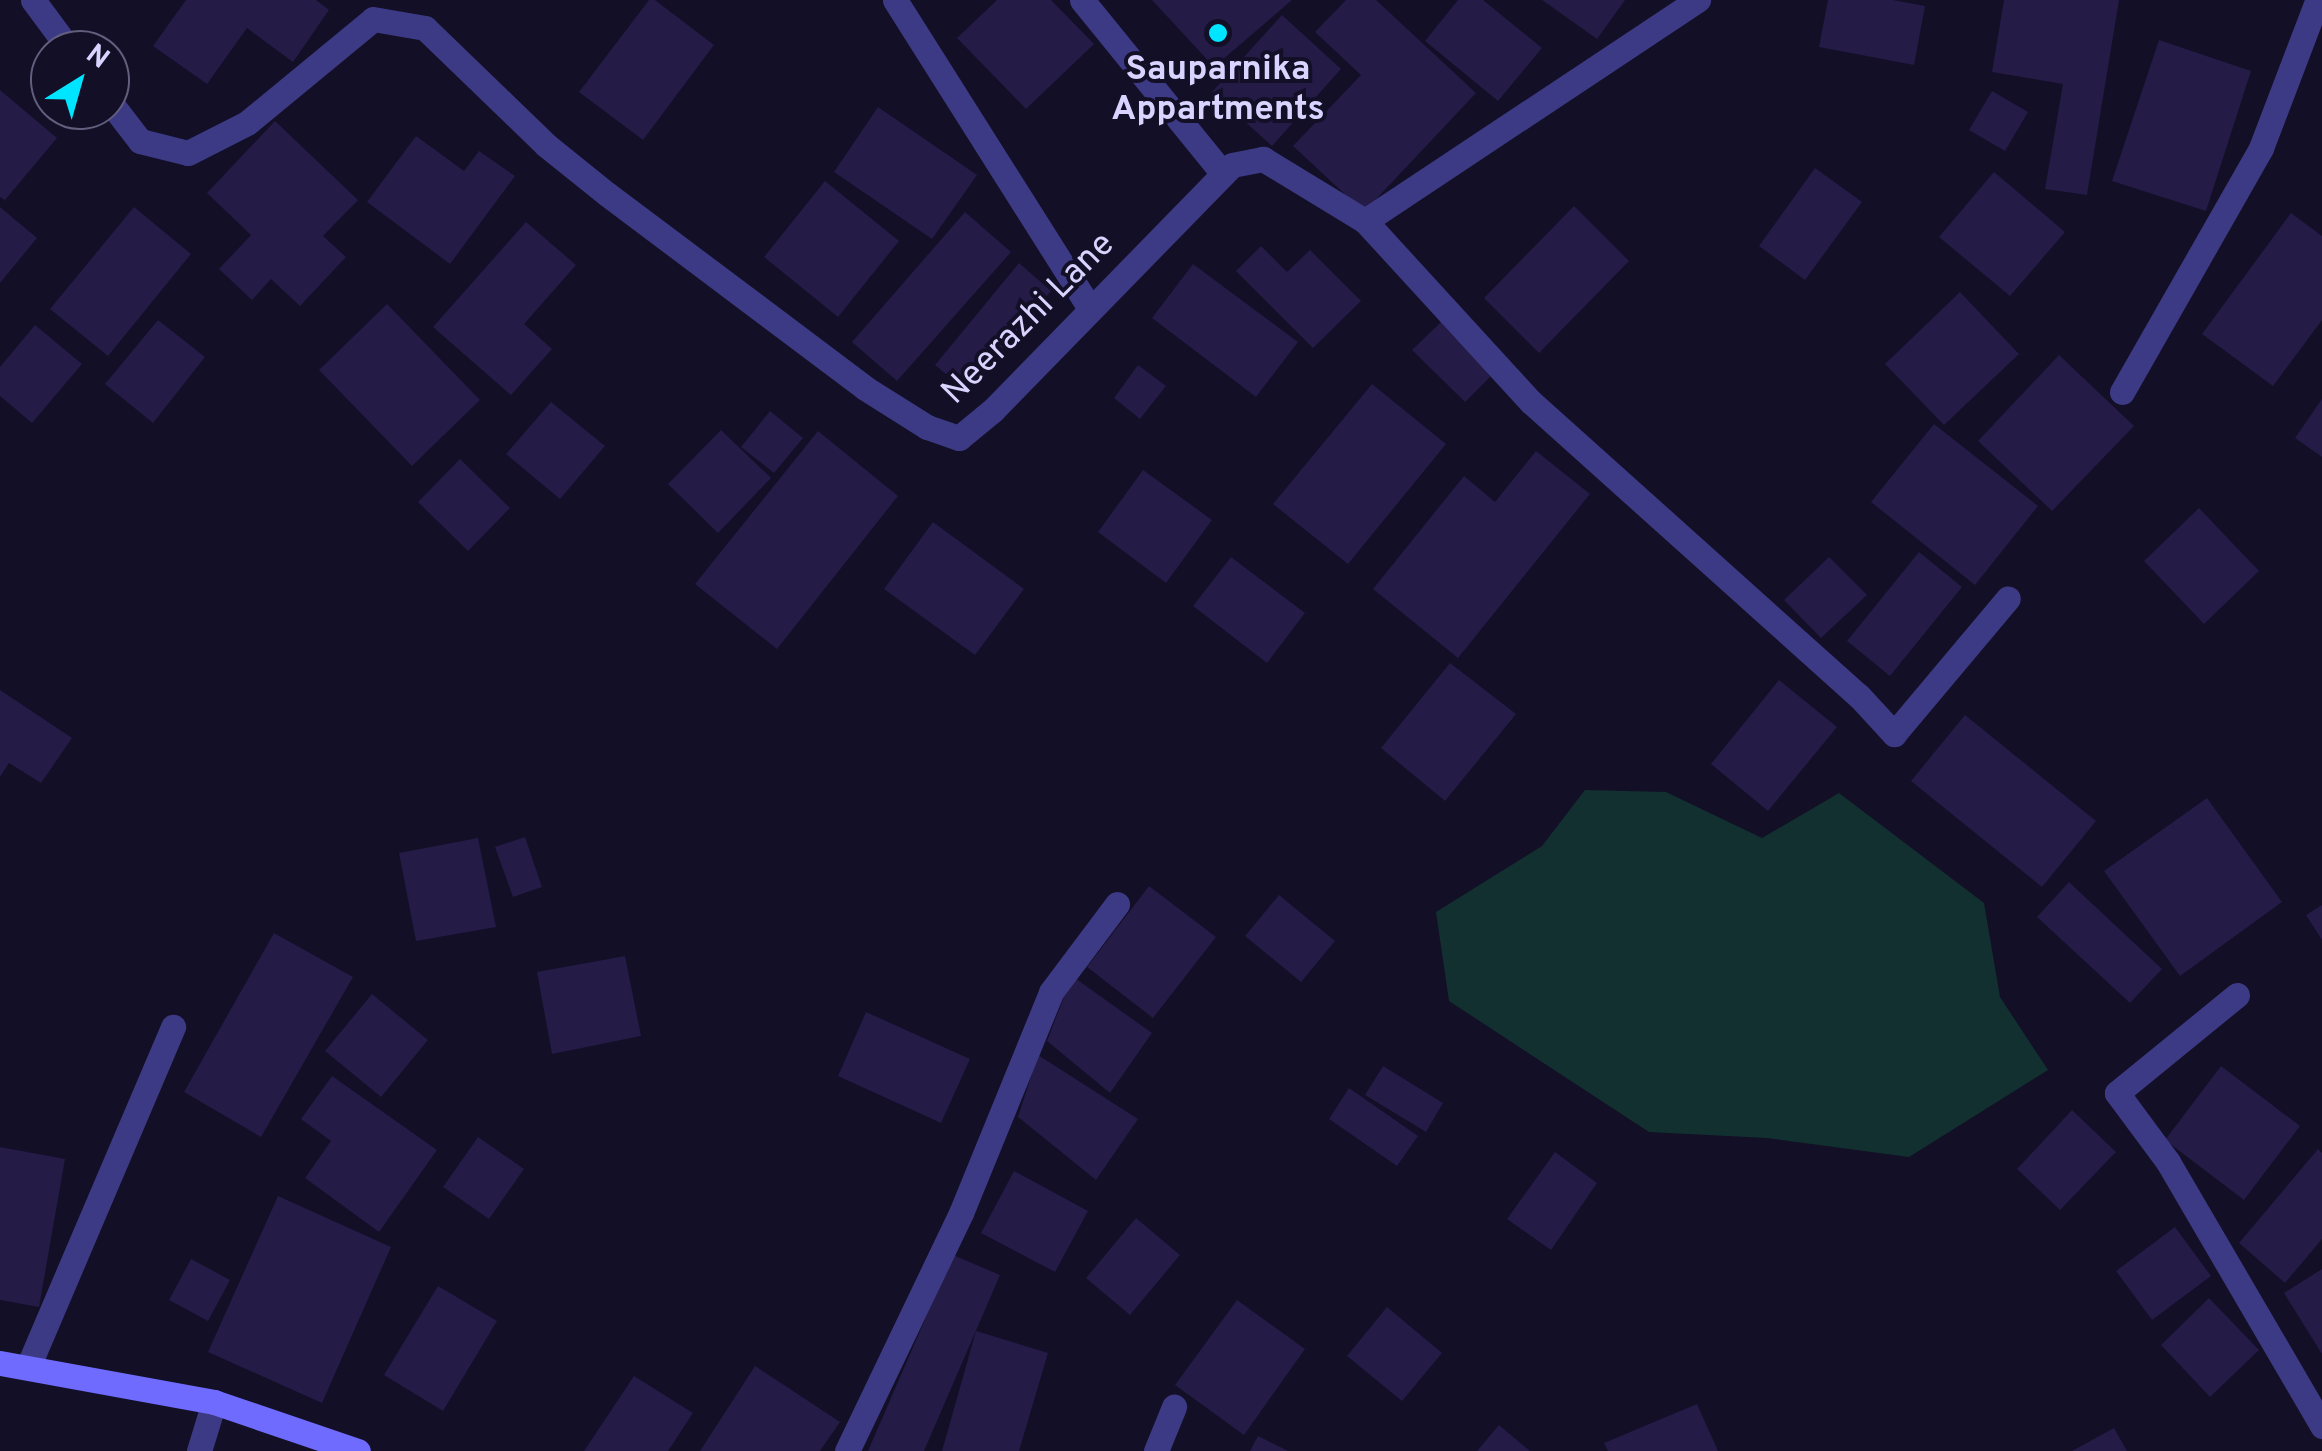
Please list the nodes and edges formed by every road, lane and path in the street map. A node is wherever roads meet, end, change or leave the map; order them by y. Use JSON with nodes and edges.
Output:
{"nodes":[{"id":1,"x":33,"y":0,"type":"edge"},
{"id":2,"x":894,"y":0,"type":"edge"},
{"id":3,"x":1082,"y":0,"type":"edge"},
{"id":4,"x":1698,"y":0,"type":"edge"},
{"id":5,"x":2316,"y":1,"type":"edge"},
{"id":6,"x":55,"y":30,"type":"edge"},
{"id":7,"x":130,"y":128,"type":"edge"},
{"id":8,"x":1222,"y":172,"type":"junction"},
{"id":9,"x":1365,"y":222,"type":"junction"},
{"id":10,"x":1090,"y":309,"type":"junction"},
{"id":11,"x":2122,"y":392,"type":"dead end"},
{"id":12,"x":2008,"y":598,"type":"dead end"},
{"id":13,"x":1117,"y":904,"type":"dead end"},
{"id":14,"x":2237,"y":995,"type":"dead end"},
{"id":15,"x":172,"y":1026,"type":"dead end"},
{"id":16,"x":0,"y":1362,"type":"edge"},
{"id":17,"x":28,"y":1367,"type":"junction"},
{"id":18,"x":214,"y":1402,"type":"junction"},
{"id":19,"x":1174,"y":1407,"type":"dead end"},
{"id":20,"x":2322,"y":1426,"type":"edge"},
{"id":21,"x":199,"y":1451,"type":"edge"},
{"id":22,"x":358,"y":1451,"type":"edge"},
{"id":23,"x":847,"y":1451,"type":"edge"},
{"id":24,"x":1156,"y":1451,"type":"edge"}],
"edges":[{"from":1,"to":6,"type":"street"},
{"from":2,"to":10,"type":"street"},
{"from":3,"to":8,"type":"street"},
{"from":4,"to":9,"type":"street"},
{"from":5,"to":11,"type":"street"},
{"from":7,"to":10,"type":"street","name":"Neerazhi Lane"},
{"from":8,"to":9,"type":"street"},
{"from":8,"to":10,"type":"street","name":"Neerazhi Lane"},
{"from":9,"to":12,"type":"street"},
{"from":13,"to":23,"type":"street"},
{"from":14,"to":20,"type":"street"},
{"from":15,"to":17,"type":"street"},
{"from":16,"to":17,"type":"main road"},
{"from":17,"to":18,"type":"main road"},
{"from":18,"to":21,"type":"street"},
{"from":18,"to":22,"type":"main road"},
{"from":19,"to":24,"type":"street"}]}
